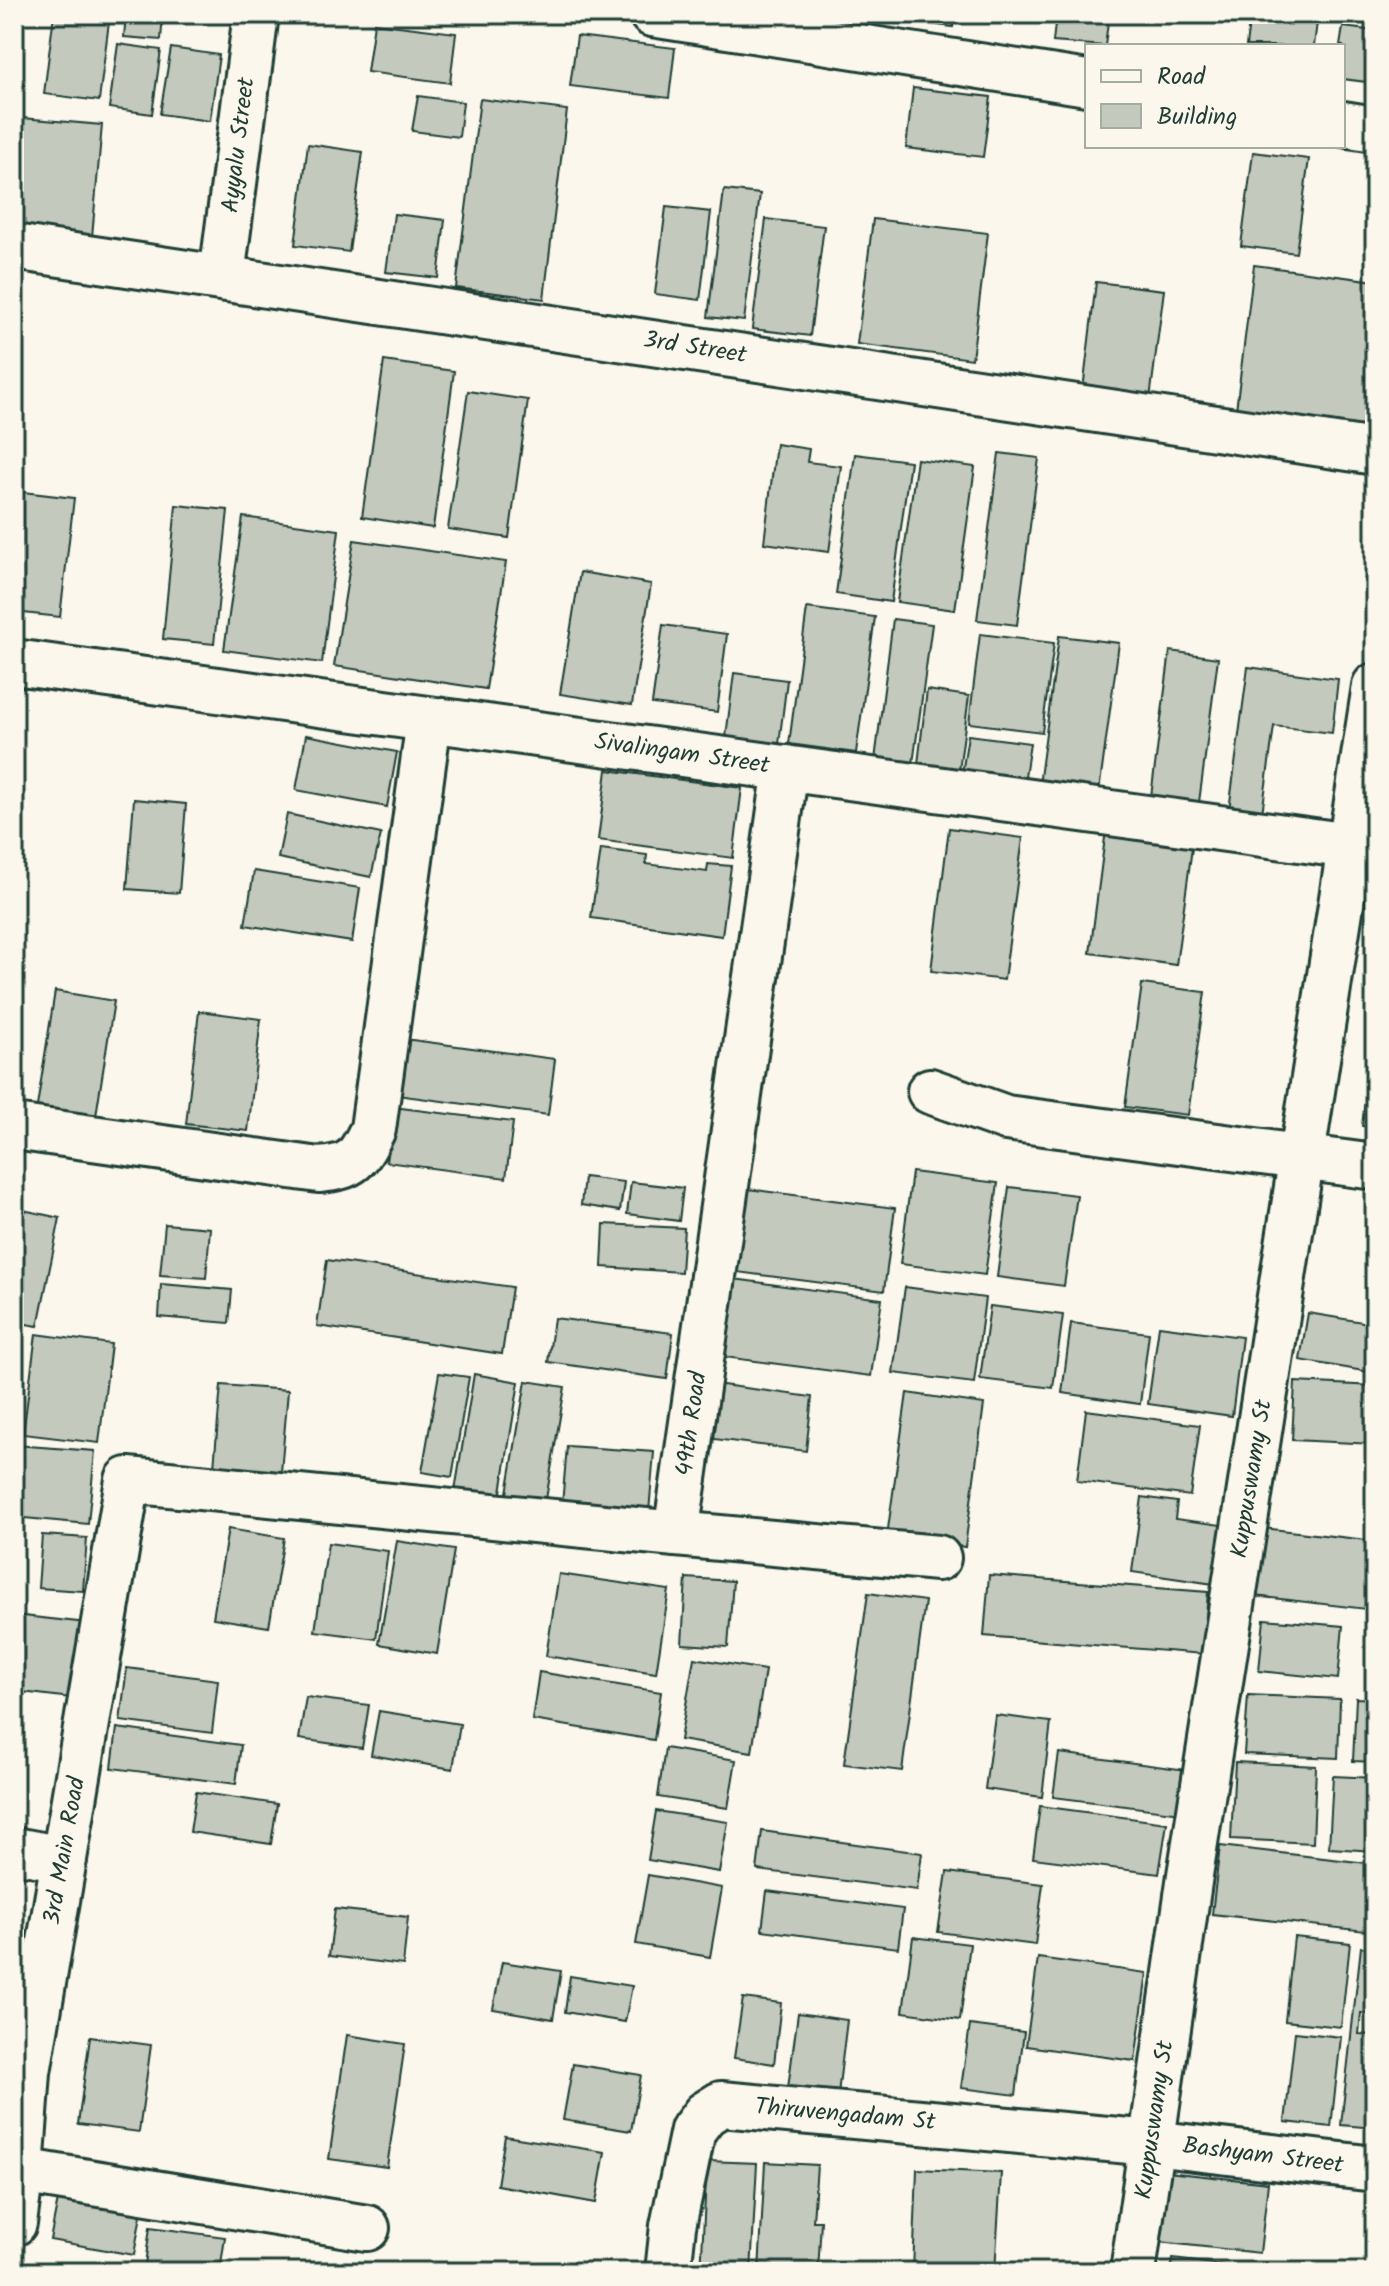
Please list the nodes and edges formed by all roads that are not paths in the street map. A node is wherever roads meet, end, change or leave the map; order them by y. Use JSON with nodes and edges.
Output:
{"nodes":[{"id":1,"x":256,"y":14,"type":"edge"},
{"id":2,"x":652,"y":14,"type":"edge"},
{"id":3,"x":1085,"y":83,"type":"edge"},
{"id":4,"x":1345,"y":124,"type":"edge"},
{"id":5,"x":1375,"y":129,"type":"edge"},
{"id":6,"x":14,"y":247,"type":"edge"},
{"id":7,"x":222,"y":276,"type":"junction"},
{"id":8,"x":1375,"y":452,"type":"edge"},
{"id":9,"x":14,"y":662,"type":"edge"},
{"id":10,"x":1375,"y":686,"type":"edge"},
{"id":11,"x":429,"y":720,"type":"junction"},
{"id":12,"x":786,"y":768,"type":"junction"},
{"id":13,"x":1350,"y":846,"type":"junction"},
{"id":14,"x":930,"y":1091,"type":"dead end"},
{"id":15,"x":14,"y":1127,"type":"edge"},
{"id":16,"x":1302,"y":1156,"type":"junction"},
{"id":17,"x":1375,"y":1167,"type":"edge"},
{"id":18,"x":676,"y":1534,"type":"junction"},
{"id":19,"x":938,"y":1558,"type":"dead end"},
{"id":20,"x":14,"y":1850,"type":"edge"},
{"id":21,"x":64,"y":1859,"type":"junction"},
{"id":22,"x":1152,"y":2143,"type":"junction"},
{"id":23,"x":1375,"y":2169,"type":"edge"},
{"id":24,"x":21,"y":2171,"type":"junction"},
{"id":25,"x":14,"y":2223,"type":"edge"},
{"id":26,"x":367,"y":2228,"type":"dead end"},
{"id":27,"x":668,"y":2272,"type":"edge"},
{"id":28,"x":1133,"y":2272,"type":"edge"}],
"edges":[{"from":1,"to":7,"type":"street","name":"Ayyalu Street"},
{"from":2,"to":3,"type":"street"},
{"from":4,"to":5,"type":"street"},
{"from":6,"to":7,"type":"street","name":"3rd Street"},
{"from":7,"to":8,"type":"street","name":"3rd Street"},
{"from":9,"to":11,"type":"street","name":"Sivalingam Street"},
{"from":10,"to":13,"type":"street","name":"Kuppuswamy St"},
{"from":11,"to":12,"type":"street","name":"Sivalingam Street"},
{"from":11,"to":15,"type":"street"},
{"from":12,"to":13,"type":"street","name":"Sivalingam Street"},
{"from":12,"to":18,"type":"street","name":"49th Road"},
{"from":13,"to":16,"type":"street","name":"Kuppuswamy St"},
{"from":14,"to":16,"type":"street"},
{"from":16,"to":17,"type":"street"},
{"from":16,"to":22,"type":"street","name":"Kuppuswamy St"},
{"from":18,"to":19,"type":"street"},
{"from":18,"to":21,"type":"street","name":"3rd Main Road"},
{"from":20,"to":21,"type":"street"},
{"from":21,"to":24,"type":"street","name":"3rd Main Road"},
{"from":22,"to":23,"type":"street","name":"Bashyam Street"},
{"from":22,"to":27,"type":"street","name":"Thiruvengadam St"},
{"from":22,"to":28,"type":"street","name":"Kuppuswamy St"},
{"from":24,"to":25,"type":"street","name":"3rd Main Road"},
{"from":24,"to":26,"type":"street"}]}
